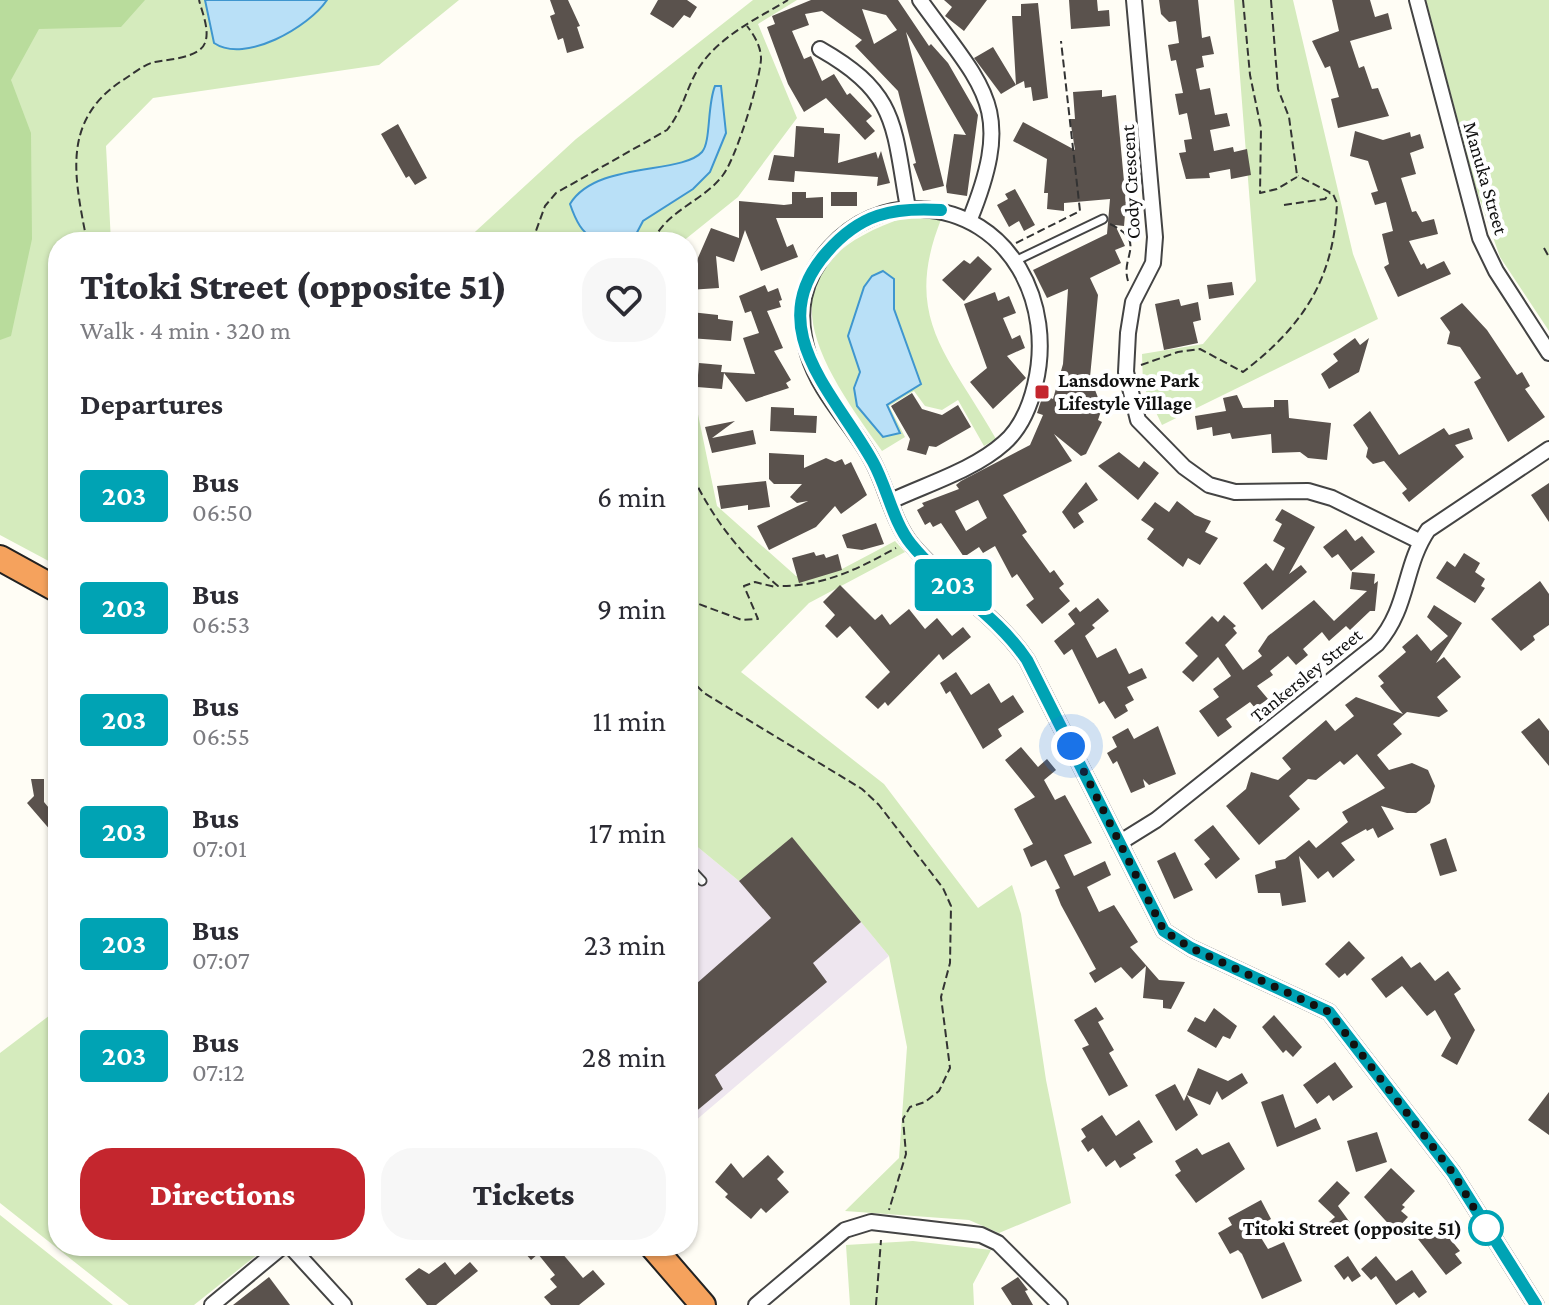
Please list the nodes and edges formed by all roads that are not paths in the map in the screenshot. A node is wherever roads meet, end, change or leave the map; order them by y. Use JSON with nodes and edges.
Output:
{"nodes":[{"id":1,"x":920,"y":0,"type":"edge"},
{"id":2,"x":1134,"y":0,"type":"edge"},
{"id":3,"x":1417,"y":0,"type":"edge"},
{"id":4,"x":820,"y":49,"type":"dead end"},
{"id":5,"x":908,"y":208,"type":"junction"},
{"id":6,"x":970,"y":219,"type":"junction"},
{"id":7,"x":1103,"y":219,"type":"road end"},
{"id":8,"x":1015,"y":261,"type":"junction"},
{"id":9,"x":1549,"y":353,"type":"edge"},
{"id":10,"x":1549,"y":449,"type":"edge"},
{"id":11,"x":891,"y":501,"type":"junction"},
{"id":12,"x":1421,"y":542,"type":"junction"},
{"id":13,"x":0,"y":558,"type":"edge"},
{"id":14,"x":48,"y":584,"type":"edge"},
{"id":15,"x":1119,"y":843,"type":"junction"},
{"id":16,"x":698,"y":877,"type":"edge"},
{"id":17,"x":702,"y":881,"type":"dead end"},
{"id":18,"x":271,"y":1256,"type":"edge"},
{"id":19,"x":299,"y":1256,"type":"edge"},
{"id":20,"x":661,"y":1256,"type":"edge"},
{"id":21,"x":212,"y":1305,"type":"edge"},
{"id":22,"x":344,"y":1305,"type":"edge"},
{"id":23,"x":703,"y":1305,"type":"edge"},
{"id":24,"x":756,"y":1305,"type":"edge"},
{"id":25,"x":1060,"y":1305,"type":"edge"},
{"id":26,"x":1536,"y":1305,"type":"edge"}],
"edges":[{"from":1,"to":6,"type":"street"},
{"from":2,"to":12,"type":"street","name":"Cody Crescent"},
{"from":3,"to":9,"type":"street","name":"Manuka Street"},
{"from":4,"to":5,"type":"street"},
{"from":5,"to":6,"type":"street"},
{"from":5,"to":11,"type":"street"},
{"from":6,"to":8,"type":"street"},
{"from":7,"to":8,"type":"lane"},
{"from":8,"to":11,"type":"street"},
{"from":10,"to":12,"type":"street"},
{"from":11,"to":15,"type":"street"},
{"from":12,"to":15,"type":"street","name":"Tankersley Street"},
{"from":13,"to":14,"type":"highway"},
{"from":15,"to":26,"type":"street"},
{"from":16,"to":17,"type":"lane"},
{"from":18,"to":21,"type":"street"},
{"from":19,"to":22,"type":"street"},
{"from":20,"to":23,"type":"highway"},
{"from":24,"to":25,"type":"street"}]}
